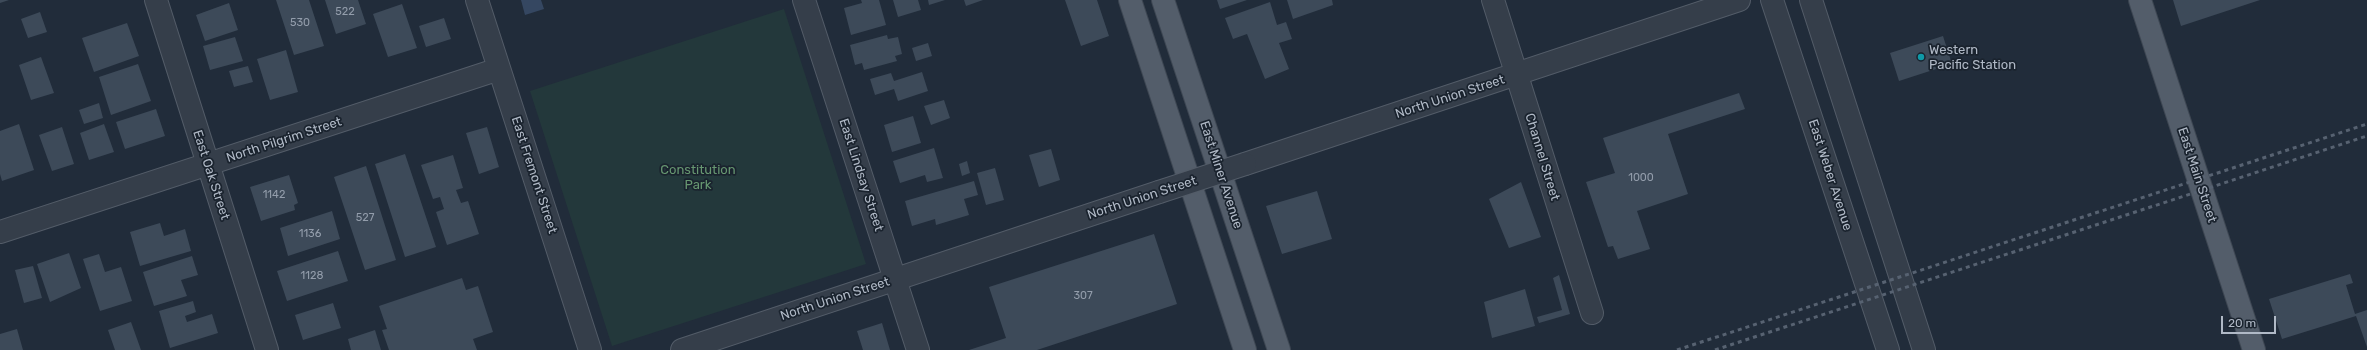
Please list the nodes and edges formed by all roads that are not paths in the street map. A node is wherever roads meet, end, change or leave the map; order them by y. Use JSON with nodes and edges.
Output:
{"nodes":[{"id":1,"x":156,"y":0,"type":"edge"},
{"id":2,"x":477,"y":0,"type":"edge"},
{"id":3,"x":804,"y":0,"type":"edge"},
{"id":4,"x":1130,"y":0,"type":"edge"},
{"id":5,"x":1163,"y":0,"type":"edge"},
{"id":6,"x":1493,"y":0,"type":"edge"},
{"id":7,"x":1739,"y":0,"type":"edge"},
{"id":8,"x":1772,"y":0,"type":"edge"},
{"id":9,"x":1811,"y":0,"type":"edge"},
{"id":10,"x":2140,"y":0,"type":"edge"},
{"id":11,"x":499,"y":69,"type":"junction"},
{"id":12,"x":1517,"y":75,"type":"junction"},
{"id":13,"x":207,"y":165,"type":"junction"},
{"id":14,"x":0,"y":232,"type":"edge"},
{"id":15,"x":895,"y":279,"type":"junction"},
{"id":16,"x":1592,"y":313,"type":"dead end"},
{"id":17,"x":267,"y":350,"type":"edge"},
{"id":18,"x":590,"y":350,"type":"edge"},
{"id":19,"x":682,"y":350,"type":"edge"},
{"id":20,"x":918,"y":350,"type":"edge"},
{"id":21,"x":1245,"y":350,"type":"edge"},
{"id":22,"x":1279,"y":350,"type":"edge"},
{"id":23,"x":1888,"y":350,"type":"edge"},
{"id":24,"x":1924,"y":350,"type":"edge"},
{"id":25,"x":2254,"y":350,"type":"edge"}],
"edges":[{"from":1,"to":13,"type":"street","name":"East Oak Street"},
{"from":2,"to":11,"type":"street","name":"East Fremont Street"},
{"from":3,"to":15,"type":"street","name":"East Lindsay Street"},
{"from":4,"to":21,"type":"main road"},
{"from":5,"to":22,"type":"main road","name":"East Miner Avenue"},
{"from":6,"to":12,"type":"street","name":"Channel Street"},
{"from":7,"to":12,"type":"street","name":"North Union Street"},
{"from":8,"to":23,"type":"street","name":"East Weber Avenue"},
{"from":9,"to":24,"type":"street"},
{"from":10,"to":25,"type":"main road","name":"East Main Street"},
{"from":11,"to":13,"type":"street","name":"North Pilgrim Street"},
{"from":11,"to":18,"type":"street","name":"East Fremont Street"},
{"from":12,"to":15,"type":"street","name":"North Union Street","bridge":true},
{"from":12,"to":16,"type":"street","name":"Channel Street"},
{"from":13,"to":14,"type":"street","name":"North Pilgrim Street"},
{"from":13,"to":17,"type":"street","name":"East Oak Street"},
{"from":15,"to":19,"type":"street","name":"North Union Street"},
{"from":15,"to":20,"type":"street","name":"East Lindsay Street"}]}
